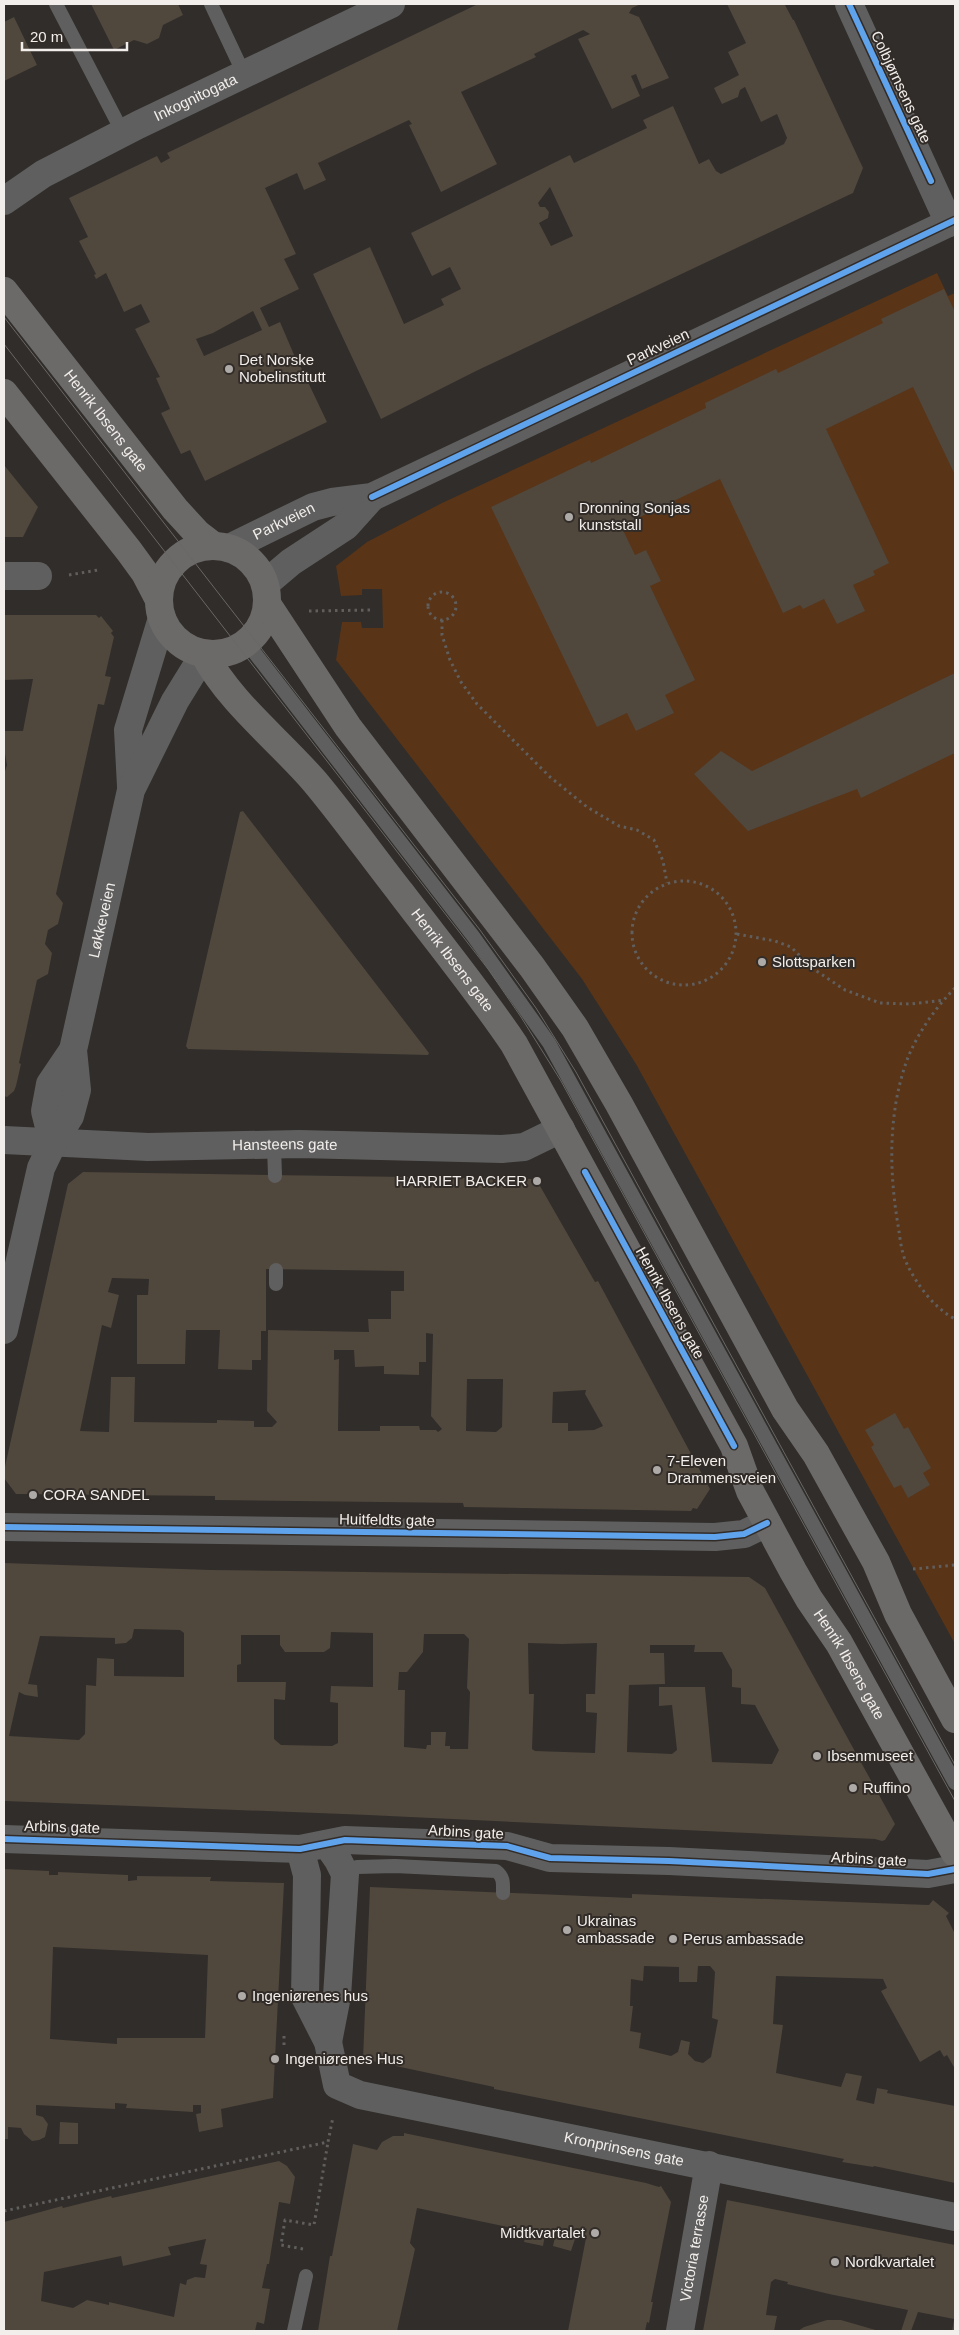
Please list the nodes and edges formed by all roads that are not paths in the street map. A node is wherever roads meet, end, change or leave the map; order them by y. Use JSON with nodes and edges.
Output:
{"nodes":[{"id":1,"x":56,"y":4,"type":"edge"},
{"id":2,"x":211,"y":4,"type":"edge"},
{"id":3,"x":391,"y":4,"type":"edge"},
{"id":4,"x":849,"y":4,"type":"edge"},
{"id":5,"x":244,"y":74,"type":"junction"},
{"id":6,"x":123,"y":133,"type":"junction"},
{"id":7,"x":4,"y":201,"type":"edge"},
{"id":8,"x":952,"y":221,"type":"edge"},
{"id":9,"x":4,"y":291,"type":"edge"},
{"id":10,"x":4,"y":393,"type":"edge"},
{"id":11,"x":372,"y":497,"type":"junction"},
{"id":12,"x":221,"y":547,"type":"junction"},
{"id":13,"x":4,"y":576,"type":"edge"},
{"id":14,"x":38,"y":576,"type":"dead end"},
{"id":15,"x":266,"y":594,"type":"junction"},
{"id":16,"x":160,"y":608,"type":"junction"},
{"id":17,"x":247,"y":643,"type":"junction"},
{"id":18,"x":204,"y":654,"type":"junction"},
{"id":19,"x":132,"y":790,"type":"junction"},
{"id":20,"x":561,"y":1129,"type":"junction"},
{"id":21,"x":4,"y":1140,"type":"edge"},
{"id":22,"x":53,"y":1143,"type":"junction"},
{"id":23,"x":274,"y":1146,"type":"junction"},
{"id":24,"x":275,"y":1176,"type":"dead end"},
{"id":25,"x":4,"y":1330,"type":"edge"},
{"id":26,"x":767,"y":1523,"type":"junction"},
{"id":27,"x":4,"y":1527,"type":"edge"},
{"id":28,"x":955,"y":1719,"type":"edge"},
{"id":29,"x":955,"y":1783,"type":"edge"},
{"id":30,"x":4,"y":1838,"type":"edge"},
{"id":31,"x":336,"y":1842,"type":"junction"},
{"id":32,"x":300,"y":1850,"type":"junction"},
{"id":33,"x":955,"y":1853,"type":"edge"},
{"id":34,"x":955,"y":1869,"type":"edge"},
{"id":35,"x":345,"y":1874,"type":"junction"},
{"id":36,"x":502,"y":1893,"type":"dead end"},
{"id":37,"x":306,"y":1965,"type":"junction"},
{"id":38,"x":339,"y":1966,"type":"junction"},
{"id":39,"x":328,"y":2042,"type":"junction"},
{"id":40,"x":709,"y":2165,"type":"junction"},
{"id":41,"x":955,"y":2217,"type":"edge"},
{"id":42,"x":306,"y":2276,"type":"dead end"},
{"id":43,"x":294,"y":2331,"type":"edge"},
{"id":44,"x":680,"y":2331,"type":"edge"}],
"edges":[{"from":1,"to":6,"type":"lane"},
{"from":2,"to":5,"type":"lane"},
{"from":3,"to":5,"type":"street","name":"Inkognitogata"},
{"from":4,"to":8,"type":"street","name":"Colbjørnsens gate"},
{"from":5,"to":6,"type":"street","name":"Inkognitogata"},
{"from":6,"to":7,"type":"street","name":"Inkognitogata"},
{"from":8,"to":11,"type":"street","name":"Parkveien"},
{"from":9,"to":12,"type":"main road","name":"Henrik Ibsens gate"},
{"from":10,"to":16,"type":"main road"},
{"from":11,"to":12,"type":"street","name":"Parkveien"},
{"from":11,"to":15,"type":"street","name":"Parkveien"},
{"from":12,"to":15,"type":"main road"},
{"from":12,"to":16,"type":"main road"},
{"from":13,"to":14,"type":"street"},
{"from":15,"to":17,"type":"main road"},
{"from":15,"to":28,"type":"main road"},
{"from":16,"to":18,"type":"main road"},
{"from":16,"to":19,"type":"street","name":"Løkkeveien"},
{"from":17,"to":18,"type":"main road"},
{"from":17,"to":29,"type":"lane"},
{"from":18,"to":19,"type":"street","name":"Løkkeveien"},
{"from":18,"to":20,"type":"main road","name":"Henrik Ibsens gate"},
{"from":19,"to":22,"type":"street","name":"Løkkeveien"},
{"from":20,"to":23,"type":"street","name":"Hansteens gate"},
{"from":20,"to":26,"type":"main road","name":"Henrik Ibsens gate"},
{"from":21,"to":22,"type":"street","name":"Hansteens gate"},
{"from":22,"to":23,"type":"street","name":"Hansteens gate"},
{"from":22,"to":25,"type":"street"},
{"from":23,"to":24,"type":"lane"},
{"from":26,"to":27,"type":"street","name":"Huitfeldts gate"},
{"from":26,"to":33,"type":"main road","name":"Henrik Ibsens gate"},
{"from":30,"to":32,"type":"street","name":"Arbins gate"},
{"from":31,"to":32,"type":"street","name":"Arbins gate"},
{"from":31,"to":34,"type":"street","name":"Arbins gate"},
{"from":31,"to":35,"type":"street"},
{"from":32,"to":37,"type":"street"},
{"from":35,"to":36,"type":"lane"},
{"from":35,"to":38,"type":"street"},
{"from":37,"to":38,"type":"lane"},
{"from":37,"to":39,"type":"street"},
{"from":38,"to":39,"type":"street"},
{"from":39,"to":40,"type":"street","name":"Kronprinsens gate"},
{"from":40,"to":41,"type":"street","name":"Kronprinsens gate"},
{"from":40,"to":44,"type":"street","name":"Victoria terrasse"},
{"from":42,"to":43,"type":"lane"}]}
